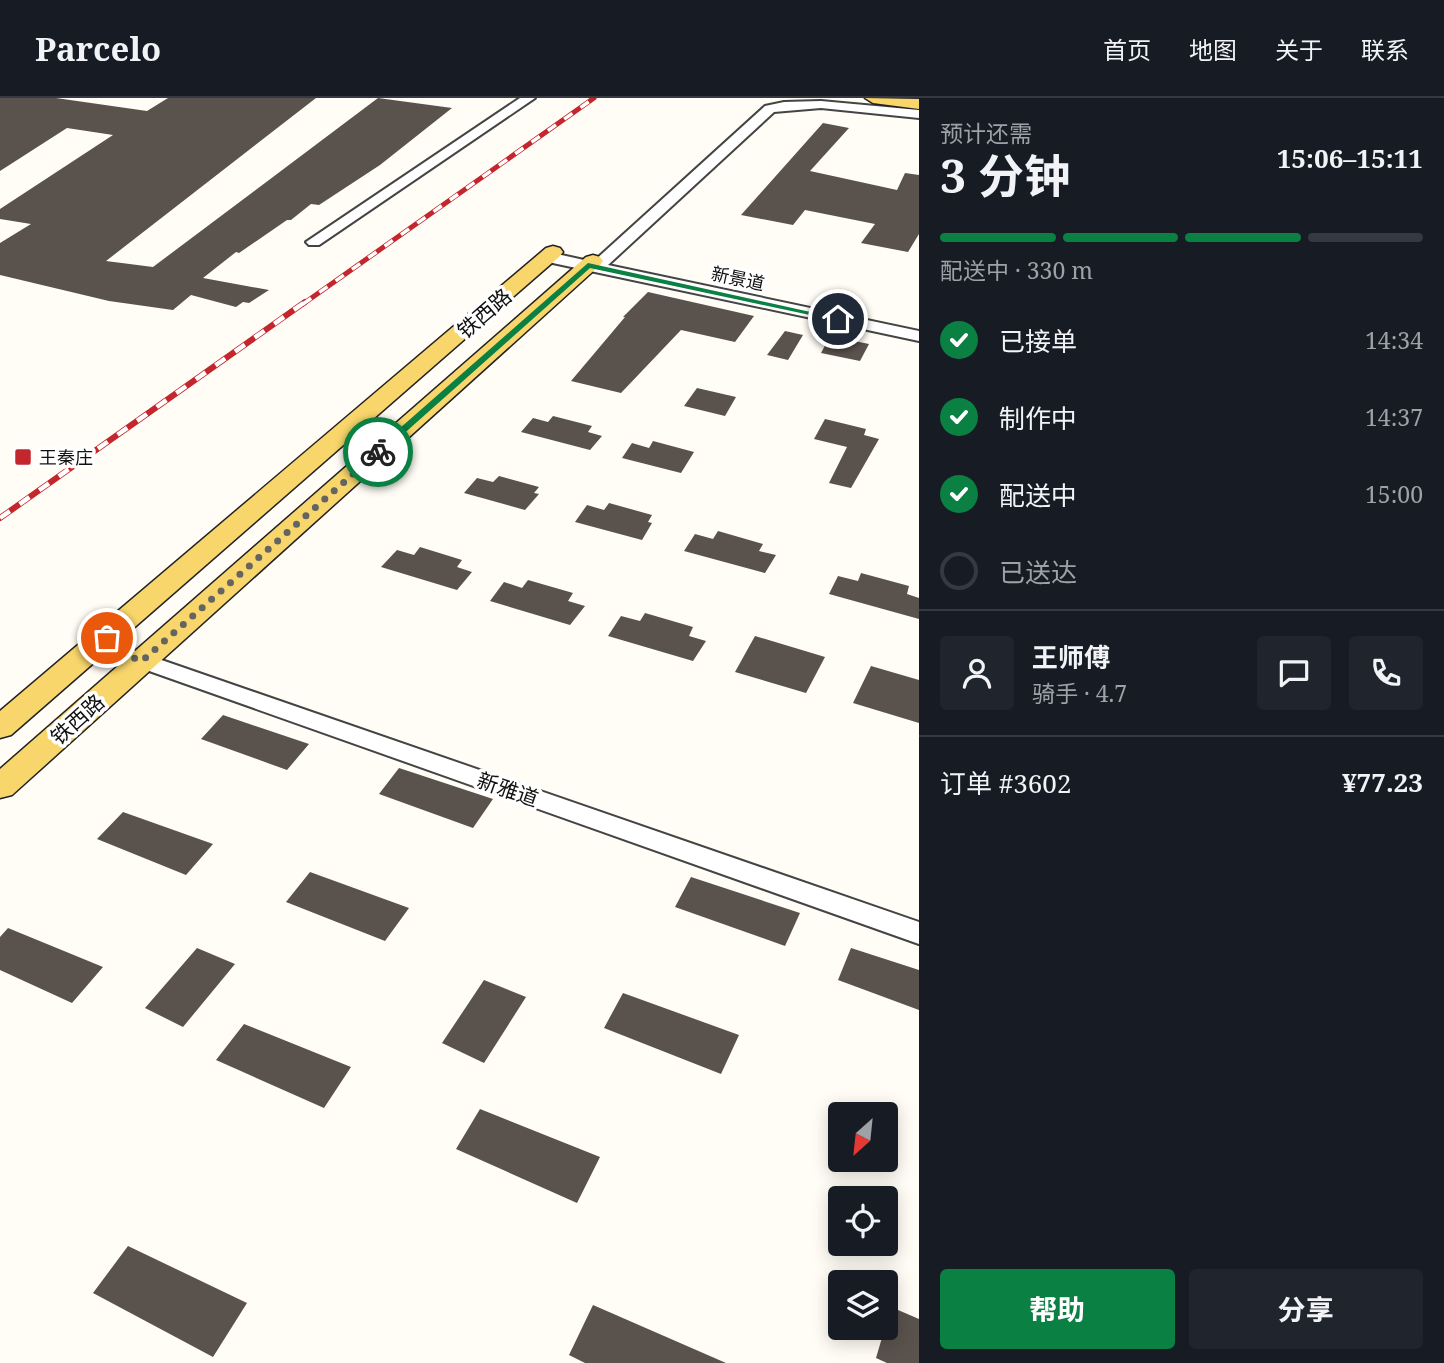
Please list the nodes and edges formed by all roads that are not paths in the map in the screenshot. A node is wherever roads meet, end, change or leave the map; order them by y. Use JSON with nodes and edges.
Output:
{"nodes":[{"id":1,"x":529,"y":98,"type":"edge"},
{"id":2,"x":873,"y":98,"type":"edge"},
{"id":3,"x":919,"y":104,"type":"edge"},
{"id":4,"x":919,"y":114,"type":"edge"},
{"id":5,"x":314,"y":242,"type":"dead end"},
{"id":6,"x":551,"y":255,"type":"joint"},
{"id":7,"x":595,"y":264,"type":"junction"},
{"id":8,"x":919,"y":330,"type":"edge"},
{"id":9,"x":919,"y":336,"type":"edge"},
{"id":10,"x":103,"y":641,"type":"junction"},
{"id":11,"x":147,"y":657,"type":"junction"},
{"id":12,"x":0,"y":729,"type":"edge"},
{"id":13,"x":0,"y":787,"type":"edge"},
{"id":14,"x":919,"y":919,"type":"edge"},
{"id":15,"x":919,"y":933,"type":"edge"}],
"edges":[{"from":1,"to":5,"type":"street"},
{"from":2,"to":3,"type":"main road"},
{"from":4,"to":7,"type":"street"},
{"from":6,"to":7,"type":"street","name":"新景道"},
{"from":6,"to":10,"type":"main road","name":"铁西路"},
{"from":7,"to":8,"type":"street","name":"新景道"},
{"from":7,"to":9,"type":"street","name":"新景道"},
{"from":7,"to":11,"type":"main road","name":"铁西路"},
{"from":10,"to":11,"type":"street","name":"新雅道"},
{"from":10,"to":12,"type":"main road","name":"铁西路"},
{"from":11,"to":13,"type":"main road","name":"铁西路"},
{"from":11,"to":14,"type":"street","name":"新雅道"},
{"from":11,"to":15,"type":"street","name":"新雅道"}]}
